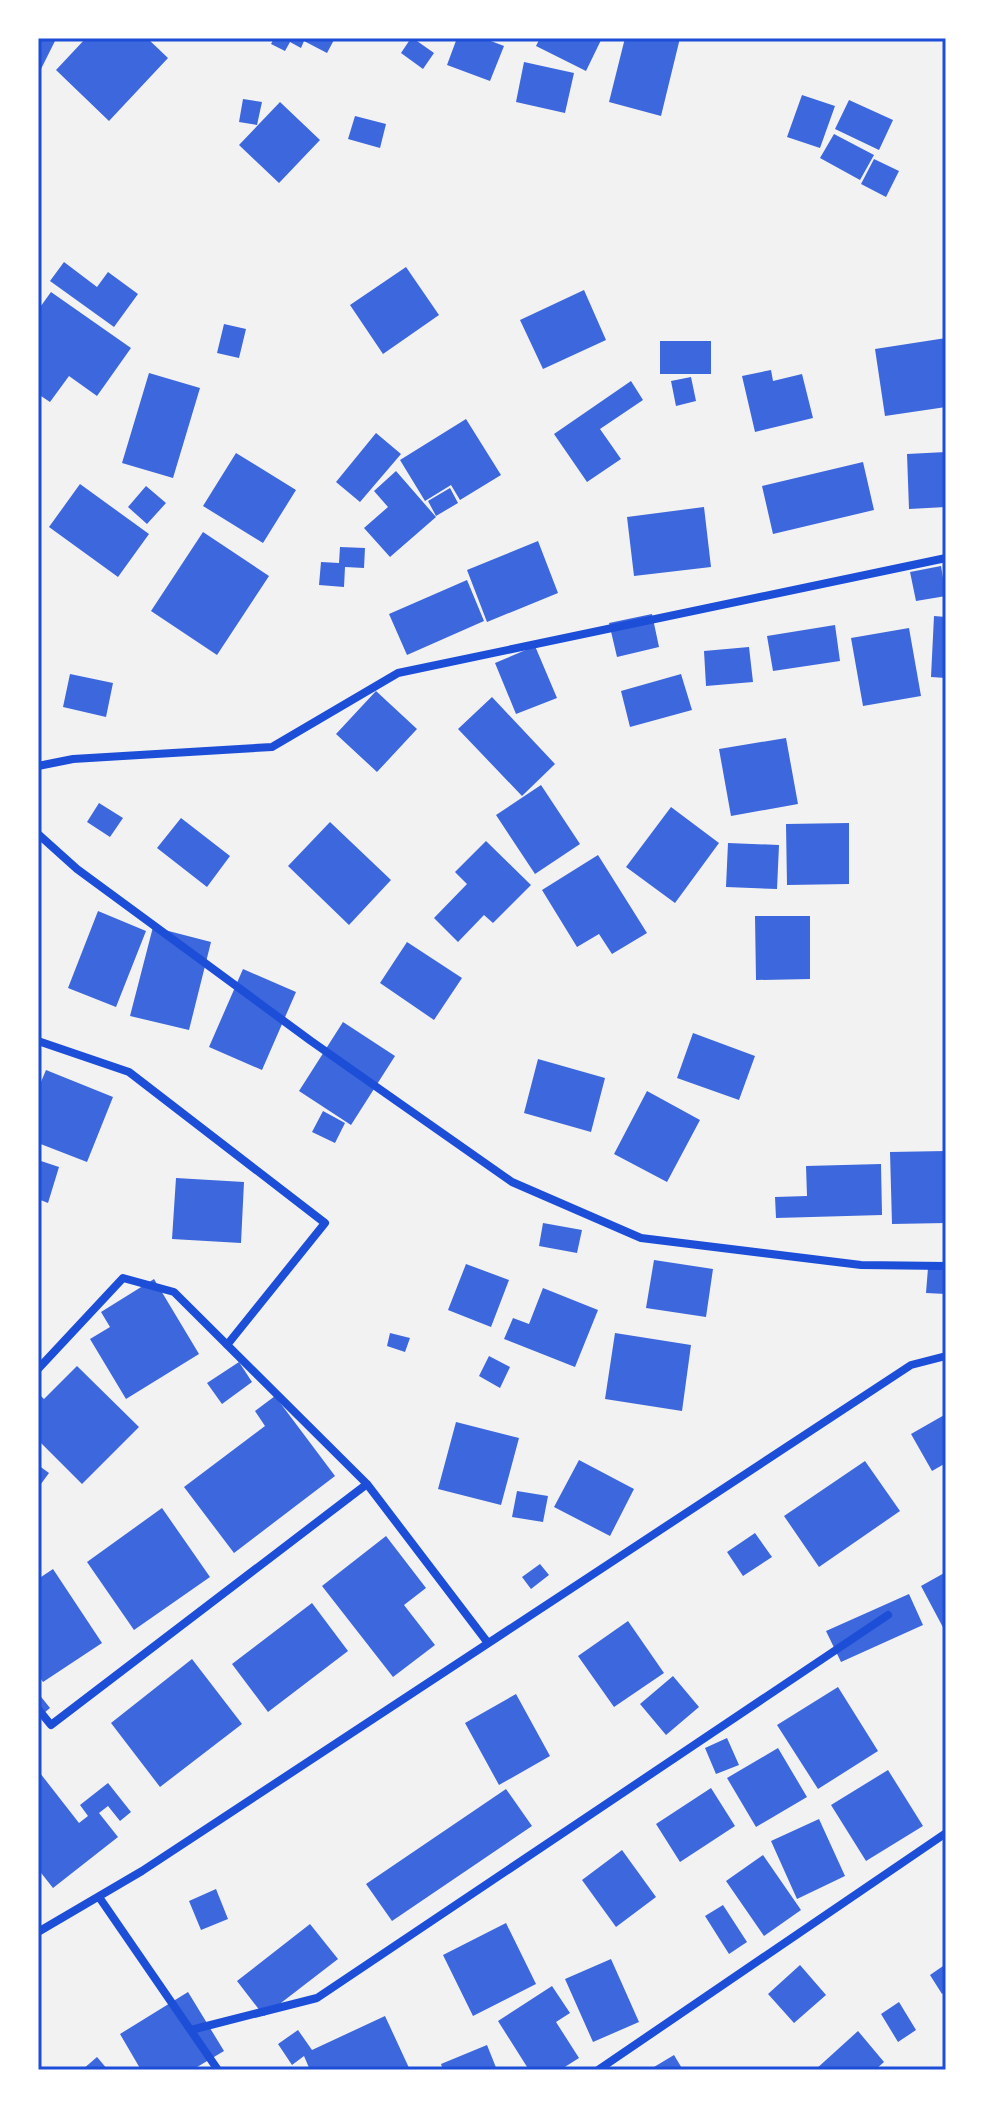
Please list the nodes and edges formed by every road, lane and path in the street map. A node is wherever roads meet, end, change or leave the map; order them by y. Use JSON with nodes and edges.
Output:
{"nodes":[{"id":1,"x":946,"y":558,"type":"edge"},
{"id":2,"x":38,"y":766,"type":"edge"},
{"id":3,"x":38,"y":834,"type":"edge"},
{"id":4,"x":38,"y":1041,"type":"edge"},
{"id":5,"x":946,"y":1266,"type":"edge"},
{"id":6,"x":227,"y":1345,"type":"junction"},
{"id":7,"x":946,"y":1356,"type":"edge"},
{"id":8,"x":38,"y":1369,"type":"edge"},
{"id":9,"x":367,"y":1484,"type":"junction"},
{"id":10,"x":888,"y":1615,"type":"dead end"},
{"id":11,"x":488,"y":1643,"type":"junction"},
{"id":12,"x":38,"y":1709,"type":"edge"},
{"id":13,"x":946,"y":1833,"type":"edge"},
{"id":14,"x":99,"y":1897,"type":"junction"},
{"id":15,"x":38,"y":1932,"type":"edge"},
{"id":16,"x":191,"y":2030,"type":"junction"},
{"id":17,"x":218,"y":2070,"type":"edge"},
{"id":18,"x":598,"y":2070,"type":"edge"}],
"edges":[{"from":1,"to":2,"type":"street"},
{"from":3,"to":5,"type":"street"},
{"from":4,"to":6,"type":"street"},
{"from":6,"to":8,"type":"street"},
{"from":6,"to":9,"type":"street"},
{"from":7,"to":11,"type":"street"},
{"from":9,"to":11,"type":"street"},
{"from":9,"to":12,"type":"street"},
{"from":10,"to":16,"type":"street"},
{"from":11,"to":14,"type":"street"},
{"from":13,"to":18,"type":"street"},
{"from":14,"to":15,"type":"street"},
{"from":14,"to":16,"type":"street"},
{"from":16,"to":17,"type":"street"}]}
